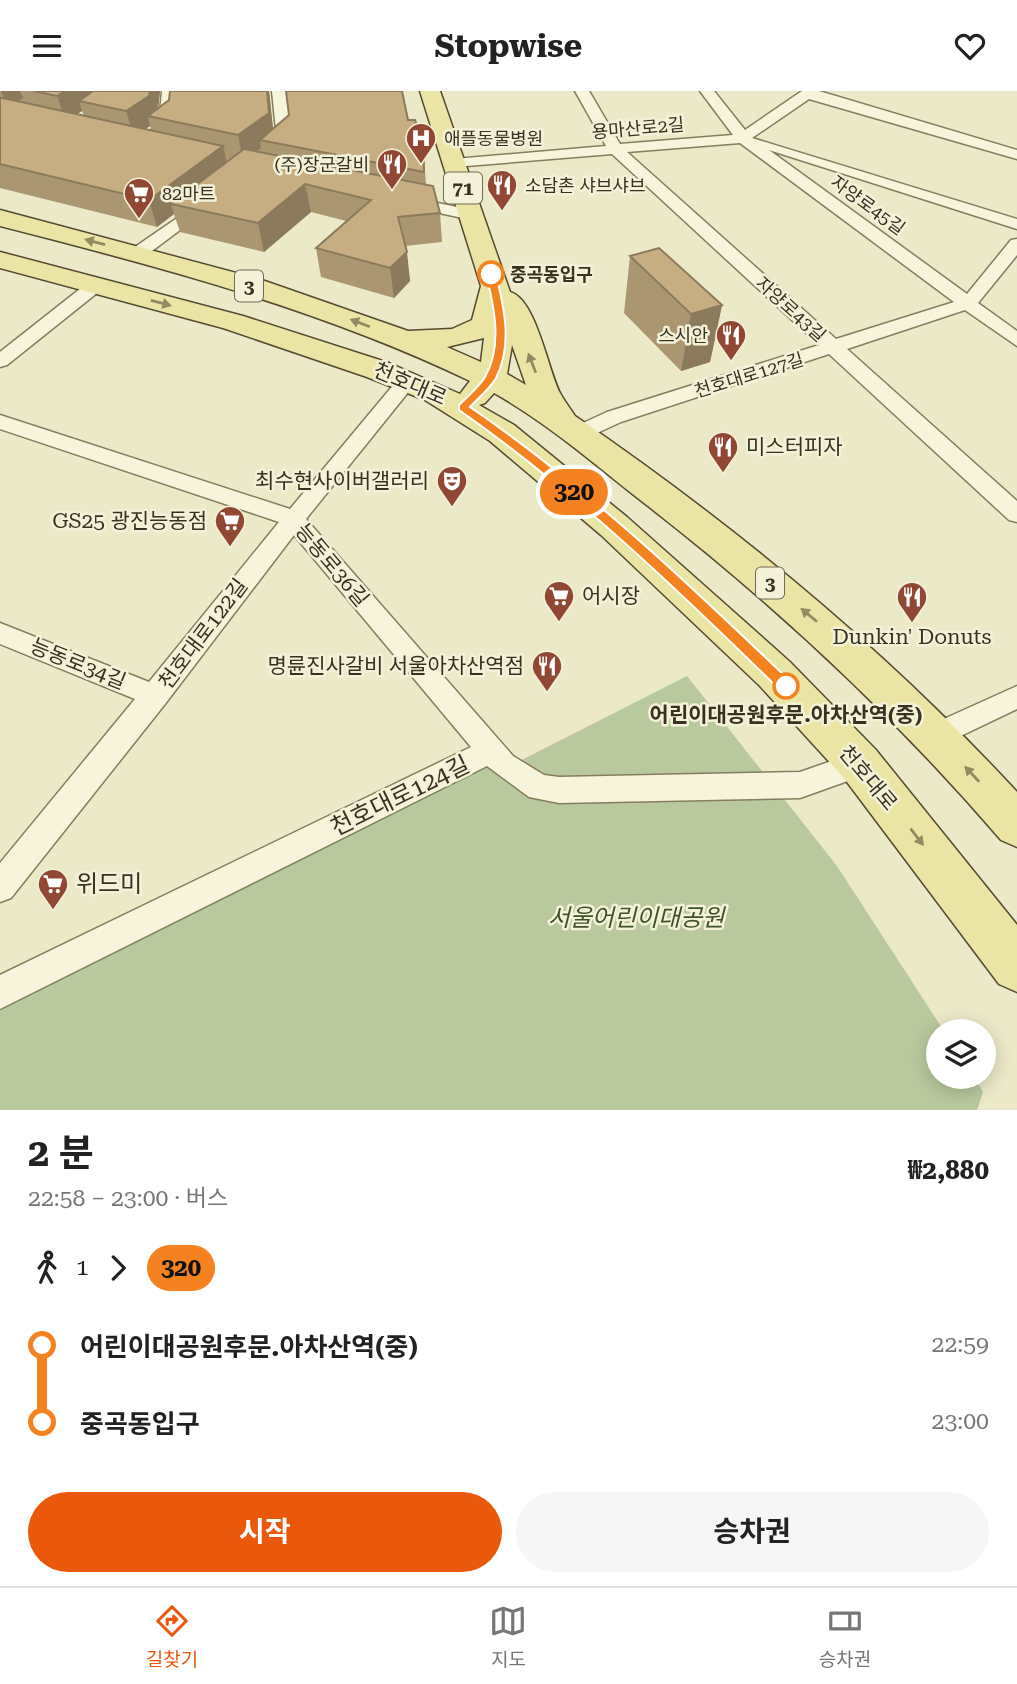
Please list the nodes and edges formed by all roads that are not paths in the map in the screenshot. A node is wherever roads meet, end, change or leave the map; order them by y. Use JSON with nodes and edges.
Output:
{"nodes":[{"id":1,"x":169,"y":91,"type":"edge"},
{"id":2,"x":279,"y":91,"type":"edge"},
{"id":3,"x":430,"y":91,"type":"edge"},
{"id":4,"x":582,"y":91,"type":"edge"},
{"id":5,"x":707,"y":91,"type":"edge"},
{"id":6,"x":809,"y":93,"type":"edge"},
{"id":7,"x":147,"y":137,"type":"edge"},
{"id":8,"x":743,"y":138,"type":"junction"},
{"id":9,"x":615,"y":149,"type":"junction"},
{"id":10,"x":1017,"y":155,"type":"edge"},
{"id":11,"x":267,"y":156,"type":"edge"},
{"id":12,"x":454,"y":163,"type":"junction"},
{"id":13,"x":217,"y":195,"type":"edge"},
{"id":14,"x":398,"y":200,"type":"edge"},
{"id":15,"x":472,"y":215,"type":"junction"},
{"id":16,"x":0,"y":218,"type":"edge"},
{"id":17,"x":1017,"y":224,"type":"edge"},
{"id":18,"x":1017,"y":244,"type":"edge"},
{"id":19,"x":138,"y":253,"type":"junction"},
{"id":20,"x":0,"y":260,"type":"edge"},
{"id":21,"x":96,"y":285,"type":"junction"},
{"id":22,"x":495,"y":285,"type":"junction"},
{"id":23,"x":969,"y":303,"type":"junction"},
{"id":24,"x":393,"y":335,"type":"junction"},
{"id":25,"x":1017,"y":340,"type":"edge"},
{"id":26,"x":835,"y":348,"type":"junction"},
{"id":27,"x":0,"y":361,"type":"edge"},
{"id":28,"x":490,"y":378,"type":"junction"},
{"id":29,"x":407,"y":381,"type":"junction"},
{"id":30,"x":463,"y":408,"type":"junction"},
{"id":31,"x":0,"y":422,"type":"edge"},
{"id":32,"x":570,"y":428,"type":"junction"},
{"id":33,"x":1017,"y":514,"type":"edge"},
{"id":34,"x":292,"y":518,"type":"junction"},
{"id":35,"x":0,"y":633,"type":"edge"},
{"id":36,"x":156,"y":696,"type":"junction"},
{"id":37,"x":1017,"y":697,"type":"edge"},
{"id":38,"x":936,"y":735,"type":"junction"},
{"id":39,"x":490,"y":751,"type":"junction"},
{"id":40,"x":860,"y":764,"type":"junction"},
{"id":41,"x":1017,"y":825,"type":"edge"},
{"id":42,"x":0,"y":887,"type":"edge"},
{"id":43,"x":1017,"y":966,"type":"edge"},
{"id":44,"x":0,"y":992,"type":"edge"}],
"edges":[{"from":1,"to":7,"type":"street"},
{"from":2,"to":11,"type":"street"},
{"from":3,"to":12,"type":"main road","number":"71"},
{"from":4,"to":9,"type":"street","name":"자양로43길"},
{"from":5,"to":8,"type":"street","name":"자양로45길"},
{"from":6,"to":8,"type":"street","name":"용마산로2길"},
{"from":6,"to":10,"type":"street"},
{"from":8,"to":9,"type":"street","name":"용마산로2길"},
{"from":8,"to":17,"type":"street"},
{"from":8,"to":23,"type":"street","name":"자양로45길"},
{"from":9,"to":12,"type":"street","name":"용마산로2길"},
{"from":9,"to":26,"type":"street","name":"자양로43길"},
{"from":12,"to":15,"type":"main road","number":"71"},
{"from":13,"to":19,"type":"street"},
{"from":14,"to":15,"type":"street"},
{"from":15,"to":22,"type":"main road","number":"71"},
{"from":19,"to":16,"type":"main road","name":"천호대로","number":"3","one_way":true},
{"from":18,"to":23,"type":"street"},
{"from":24,"to":19,"type":"main road","name":"천호대로","number":"3","one_way":true},
{"from":20,"to":21,"type":"main road","name":"천호대로","number":"3"},
{"from":21,"to":27,"type":"street"},
{"from":21,"to":29,"type":"main road","name":"천호대로","number":"3","one_way":true},
{"from":22,"to":24,"type":"main road"},
{"from":22,"to":28,"type":"main road","number":"71"},
{"from":32,"to":22,"type":"main road","one_way":true},
{"from":23,"to":25,"type":"street","name":"자양로45길"},
{"from":23,"to":26,"type":"street","name":"천호대로127길"},
{"from":24,"to":28,"type":"main road","name":"천호대로","number":"3"},
{"from":26,"to":32,"type":"street","name":"천호대로127길"},
{"from":26,"to":33,"type":"street","name":"자양로43길"},
{"from":28,"to":30,"type":"main road","number":"71"},
{"from":28,"to":32,"type":"main road","name":"천호대로","number":"3"},
{"from":29,"to":30,"type":"main road","name":"천호대로","number":"3"},
{"from":29,"to":34,"type":"street","name":"천호대로122길"},
{"from":30,"to":40,"type":"main road","name":"천호대로","number":"3"},
{"from":31,"to":34,"type":"street","name":"능동로36길"},
{"from":38,"to":32,"type":"main road","name":"천호대로","number":"3","one_way":true},
{"from":34,"to":36,"type":"street","name":"천호대로122길"},
{"from":34,"to":39,"type":"street","name":"능동로36길"},
{"from":35,"to":36,"type":"street","name":"능동로34길"},
{"from":36,"to":42,"type":"street","name":"천호대로122길"},
{"from":37,"to":38,"type":"street"},
{"from":41,"to":38,"type":"main road","name":"천호대로","number":"3","one_way":true},
{"from":39,"to":40,"type":"street","name":"천호대로124길"},
{"from":39,"to":44,"type":"street","name":"천호대로124길"},
{"from":40,"to":43,"type":"main road","name":"천호대로","number":"3","one_way":true}]}
